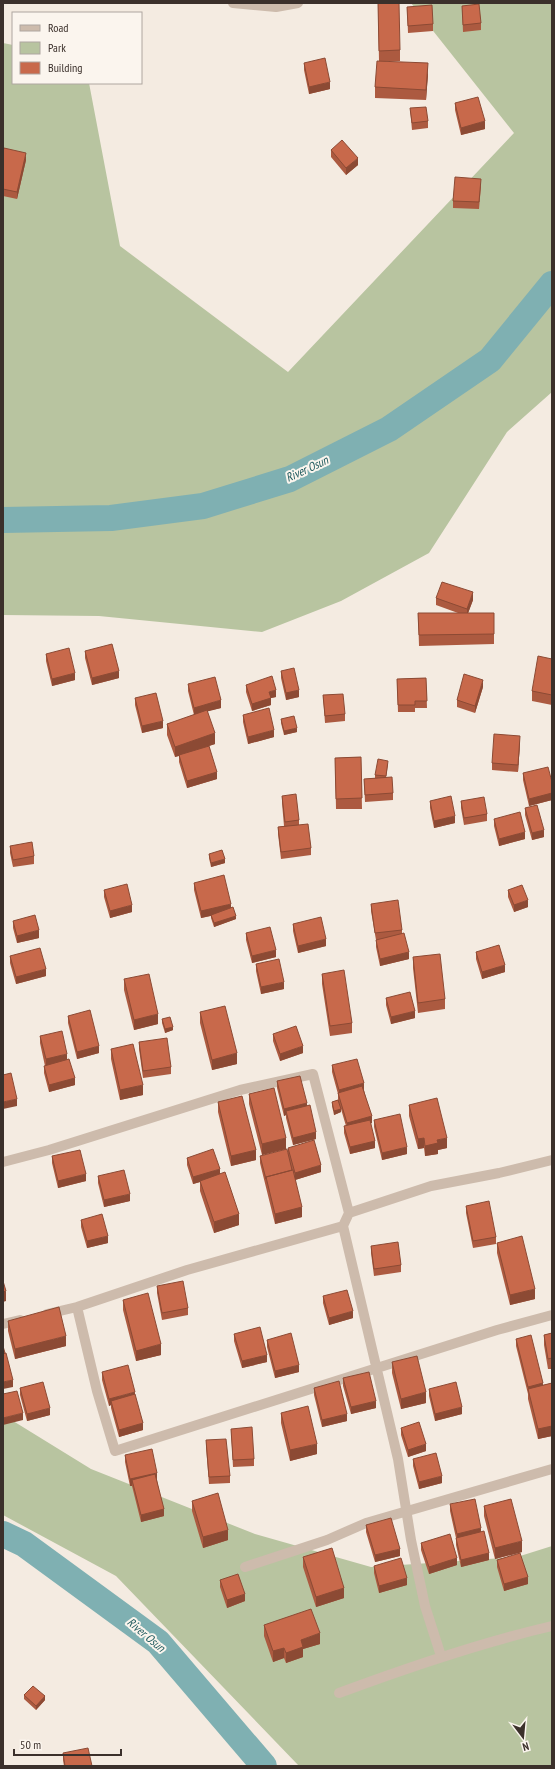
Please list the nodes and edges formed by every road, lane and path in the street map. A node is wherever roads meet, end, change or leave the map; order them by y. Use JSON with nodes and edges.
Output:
{"nodes":[{"id":1,"x":233,"y":3,"type":"edge"},
{"id":2,"x":298,"y":3,"type":"edge"},
{"id":3,"x":552,"y":1160,"type":"edge"},
{"id":4,"x":3,"y":1162,"type":"edge"},
{"id":5,"x":349,"y":1213,"type":"junction"},
{"id":6,"x":343,"y":1226,"type":"junction"},
{"id":7,"x":77,"y":1307,"type":"junction"},
{"id":8,"x":552,"y":1315,"type":"edge"},
{"id":9,"x":3,"y":1324,"type":"edge"},
{"id":10,"x":377,"y":1368,"type":"junction"},
{"id":11,"x":552,"y":1469,"type":"edge"},
{"id":12,"x":407,"y":1510,"type":"junction"},
{"id":13,"x":245,"y":1567,"type":"dead end"},
{"id":14,"x":552,"y":1626,"type":"edge"},
{"id":15,"x":441,"y":1656,"type":"junction"},
{"id":16,"x":339,"y":1693,"type":"dead end"}],
"edges":[{"from":1,"to":2,"type":"street"},
{"from":3,"to":5,"type":"street"},
{"from":4,"to":5,"type":"street"},
{"from":5,"to":6,"type":"street"},
{"from":6,"to":7,"type":"street"},
{"from":6,"to":10,"type":"street"},
{"from":7,"to":9,"type":"street"},
{"from":7,"to":10,"type":"street"},
{"from":8,"to":10,"type":"street"},
{"from":10,"to":12,"type":"street"},
{"from":11,"to":12,"type":"street"},
{"from":12,"to":13,"type":"street"},
{"from":12,"to":15,"type":"street"},
{"from":14,"to":15,"type":"street"},
{"from":15,"to":16,"type":"street"}]}
